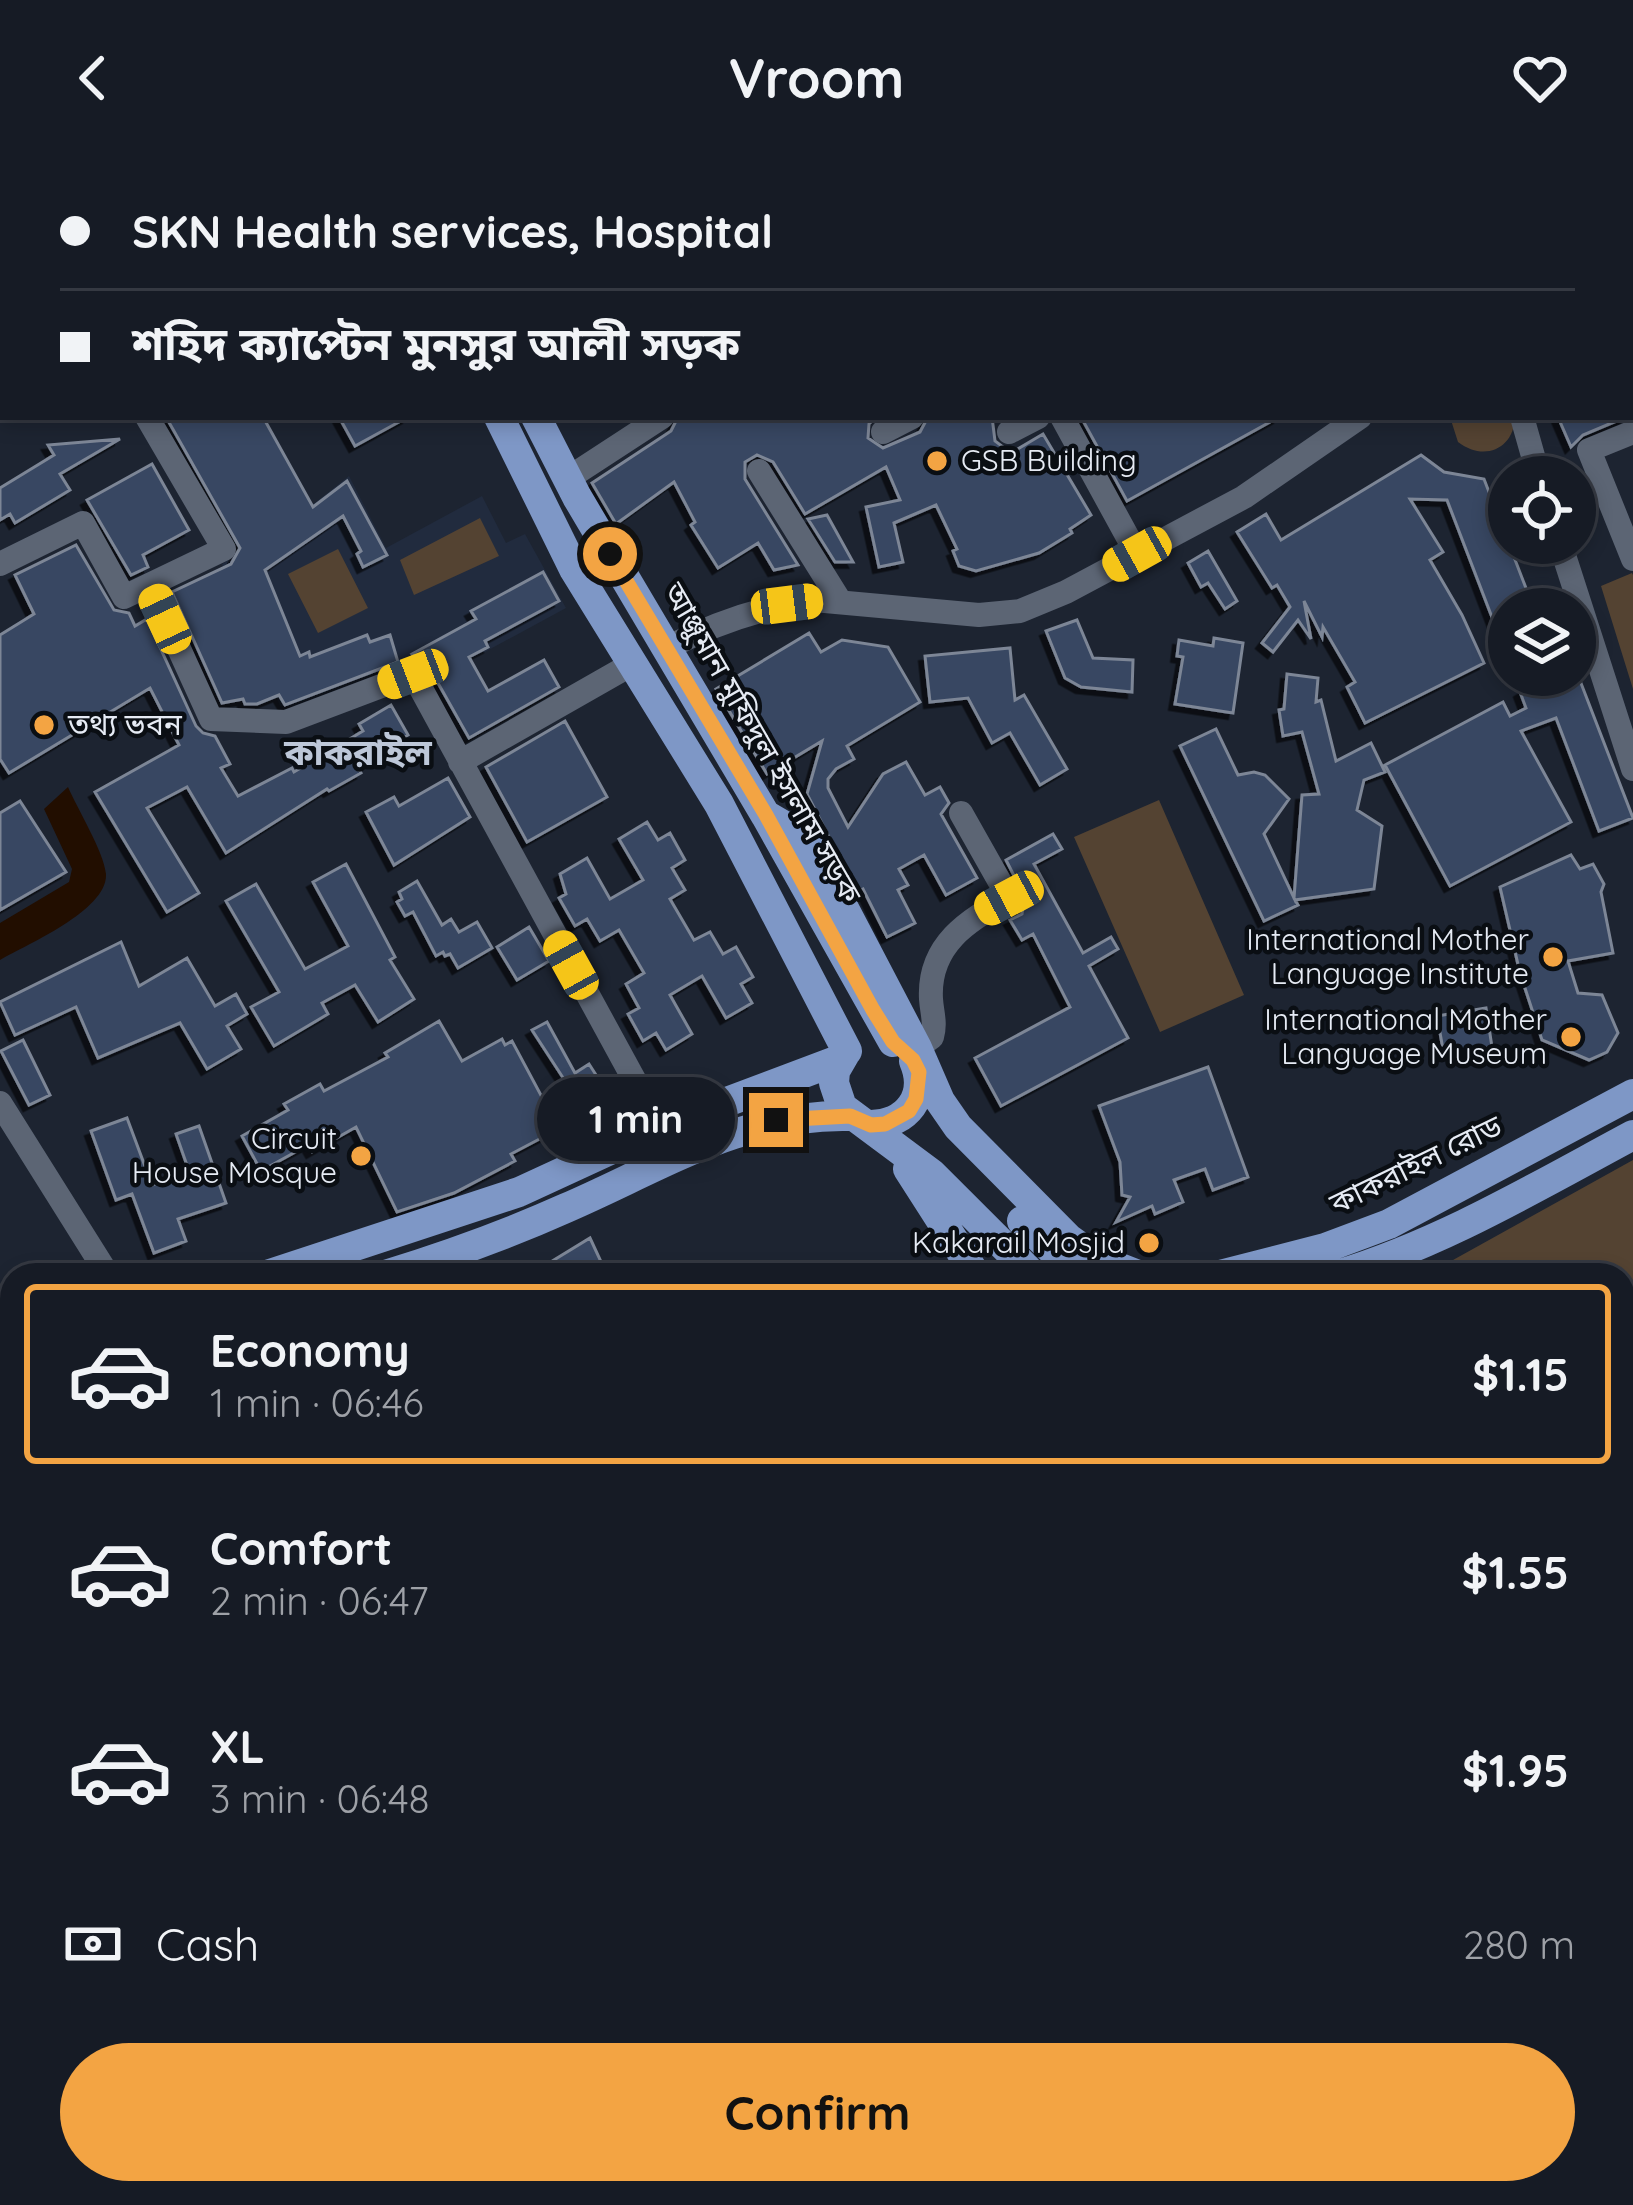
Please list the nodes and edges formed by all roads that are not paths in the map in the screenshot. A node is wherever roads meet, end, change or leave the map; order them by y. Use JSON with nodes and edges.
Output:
{"nodes":[{"id":1,"x":149,"y":420,"type":"edge"},
{"id":2,"x":500,"y":420,"type":"edge"},
{"id":3,"x":538,"y":420,"type":"edge"},
{"id":4,"x":657,"y":420,"type":"edge"},
{"id":5,"x":906,"y":420,"type":"edge"},
{"id":6,"x":1031,"y":420,"type":"edge"},
{"id":7,"x":1064,"y":420,"type":"edge"},
{"id":8,"x":1356,"y":420,"type":"edge"},
{"id":9,"x":1523,"y":420,"type":"edge"},
{"id":10,"x":1009,"y":431,"type":"dead end"},
{"id":11,"x":883,"y":432,"type":"dead end"},
{"id":12,"x":1633,"y":432,"type":"edge"},
{"id":13,"x":1533,"y":456,"type":"edge"},
{"id":14,"x":759,"y":471,"type":"dead end"},
{"id":15,"x":568,"y":479,"type":"junction"},
{"id":16,"x":1137,"y":554,"type":"junction"},
{"id":17,"x":1633,"y":559,"type":"edge"},
{"id":18,"x":0,"y":564,"type":"edge"},
{"id":19,"x":1567,"y":564,"type":"edge"},
{"id":20,"x":150,"y":585,"type":"junction"},
{"id":21,"x":840,"y":601,"type":"junction"},
{"id":22,"x":667,"y":648,"type":"junction"},
{"id":23,"x":632,"y":664,"type":"junction"},
{"id":24,"x":460,"y":762,"type":"junction"},
{"id":25,"x":1633,"y":769,"type":"edge"},
{"id":26,"x":961,"y":814,"type":"dead end"},
{"id":27,"x":823,"y":1003,"type":"junction"},
{"id":28,"x":844,"y":1055,"type":"junction"},
{"id":29,"x":914,"y":1068,"type":"junction"},
{"id":30,"x":1633,"y":1094,"type":"edge"},
{"id":31,"x":735,"y":1098,"type":"junction"},
{"id":32,"x":0,"y":1103,"type":"edge"},
{"id":33,"x":660,"y":1126,"type":"junction"},
{"id":34,"x":872,"y":1128,"type":"junction"},
{"id":35,"x":1633,"y":1135,"type":"edge"},
{"id":36,"x":100,"y":1263,"type":"edge"},
{"id":37,"x":303,"y":1263,"type":"edge"},
{"id":38,"x":421,"y":1263,"type":"edge"},
{"id":39,"x":968,"y":1263,"type":"edge"},
{"id":40,"x":1021,"y":1263,"type":"edge"},
{"id":41,"x":1059,"y":1263,"type":"edge"},
{"id":42,"x":1107,"y":1263,"type":"edge"},
{"id":43,"x":1266,"y":1263,"type":"edge"},
{"id":44,"x":1375,"y":1263,"type":"edge"}],
"edges":[{"from":1,"to":20,"type":"street"},
{"from":2,"to":23,"type":"main road"},
{"from":3,"to":15,"type":"main road","name":"আঞ্জুমান মুফিদুল ইসলাম সড়ক"},
{"from":4,"to":15,"type":"street"},
{"from":5,"to":11,"type":"street"},
{"from":6,"to":10,"type":"street"},
{"from":7,"to":16,"type":"street"},
{"from":8,"to":16,"type":"street"},
{"from":9,"to":13,"type":"street"},
{"from":12,"to":17,"type":"street"},
{"from":14,"to":21,"type":"street"},
{"from":15,"to":22,"type":"main road","name":"আঞ্জুমান মুফিদুল ইসলাম সড়ক"},
{"from":16,"to":21,"type":"street"},
{"from":18,"to":20,"type":"street"},
{"from":19,"to":25,"type":"street"},
{"from":20,"to":24,"type":"street"},
{"from":21,"to":22,"type":"street"},
{"from":22,"to":29,"type":"main road","name":"আঞ্জুমান মুফিদুল ইসলাম সড়ক"},
{"from":23,"to":24,"type":"street"},
{"from":23,"to":27,"type":"main road"},
{"from":24,"to":33,"type":"street"},
{"from":26,"to":29,"type":"street"},
{"from":27,"to":28,"type":"main road"},
{"from":27,"to":31,"type":"main road"},
{"from":28,"to":29,"type":"main road"},
{"from":28,"to":31,"type":"main road"},
{"from":28,"to":34,"type":"main road"},
{"from":29,"to":34,"type":"main road"},
{"from":29,"to":41,"type":"main road"},
{"from":29,"to":42,"type":"main road"},
{"from":30,"to":43,"type":"main road","name":"কাকরাইল রোড"},
{"from":31,"to":33,"type":"main road"},
{"from":32,"to":36,"type":"street"},
{"from":33,"to":37,"type":"main road"},
{"from":34,"to":38,"type":"main road"},
{"from":34,"to":39,"type":"main road"},
{"from":34,"to":40,"type":"main road"},
{"from":35,"to":44,"type":"main road"}]}
